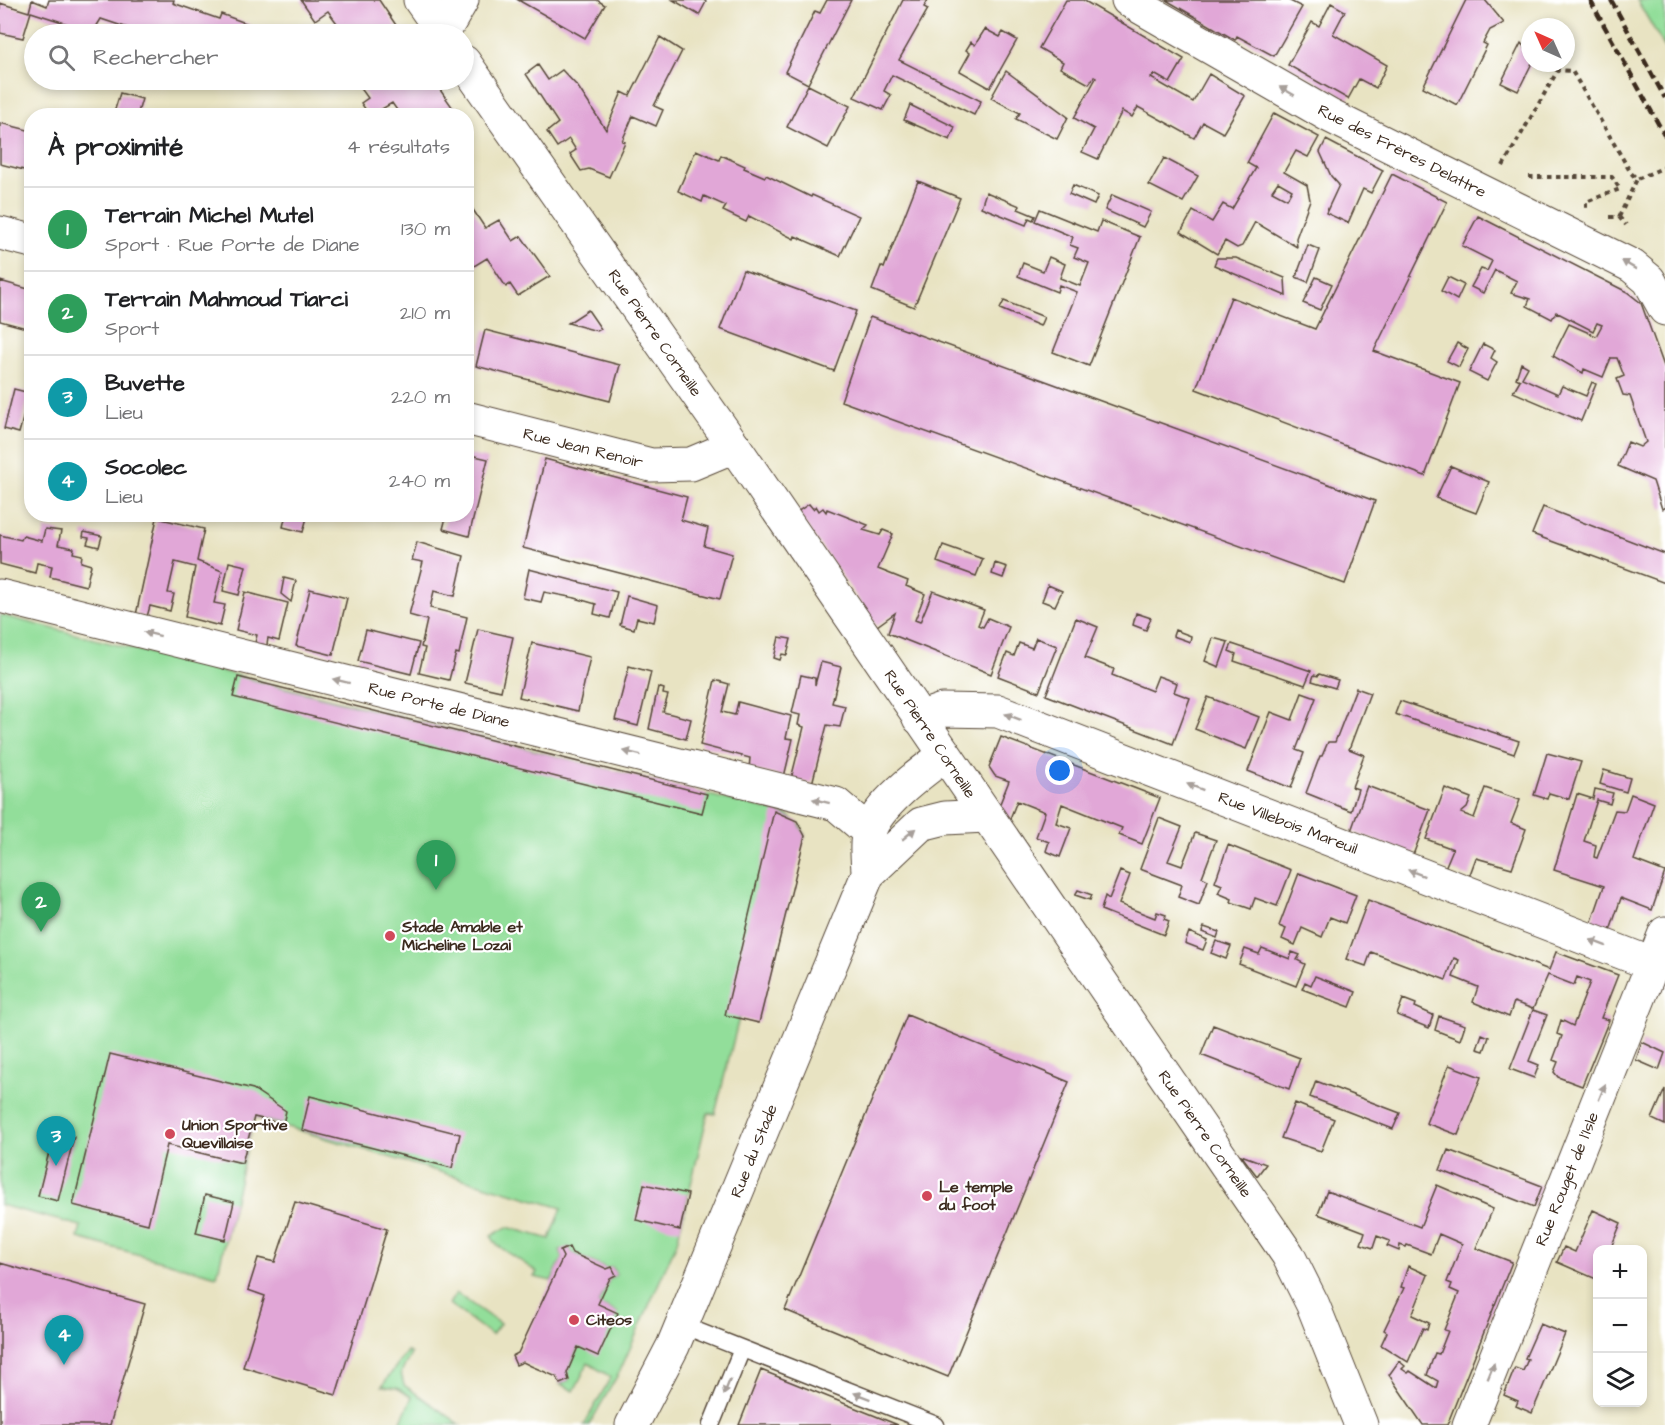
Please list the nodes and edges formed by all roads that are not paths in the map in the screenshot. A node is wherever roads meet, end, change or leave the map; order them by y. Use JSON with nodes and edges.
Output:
{"nodes":[{"id":1,"x":420,"y":0,"type":"edge"},
{"id":2,"x":462,"y":0,"type":"edge"},
{"id":3,"x":1128,"y":0,"type":"edge"},
{"id":4,"x":436,"y":24,"type":"edge"},
{"id":5,"x":449,"y":24,"type":"edge"},
{"id":6,"x":474,"y":76,"type":"edge"},
{"id":7,"x":0,"y":233,"type":"edge"},
{"id":8,"x":24,"y":239,"type":"edge"},
{"id":9,"x":1665,"y":309,"type":"edge"},
{"id":10,"x":474,"y":420,"type":"edge"},
{"id":11,"x":734,"y":446,"type":"junction"},
{"id":12,"x":0,"y":596,"type":"edge"},
{"id":13,"x":919,"y":718,"type":"junction"},
{"id":14,"x":945,"y":755,"type":"junction"},
{"id":15,"x":986,"y":816,"type":"junction"},
{"id":16,"x":869,"y":832,"type":"junction"},
{"id":17,"x":868,"y":874,"type":"junction"},
{"id":18,"x":1665,"y":933,"type":"edge"},
{"id":19,"x":1653,"y":964,"type":"junction"},
{"id":20,"x":682,"y":1325,"type":"junction"},
{"id":21,"x":742,"y":1349,"type":"junction"},
{"id":22,"x":632,"y":1425,"type":"edge"},
{"id":23,"x":711,"y":1425,"type":"edge"},
{"id":24,"x":936,"y":1425,"type":"edge"},
{"id":25,"x":1361,"y":1425,"type":"edge"},
{"id":26,"x":1469,"y":1425,"type":"edge"}],
"edges":[{"from":1,"to":4,"type":"street"},
{"from":2,"to":5,"type":"street"},
{"from":9,"to":3,"type":"street","name":"Rue des Frères Delattre","one_way":true},
{"from":6,"to":11,"type":"street","name":"Rue Pierre Corneille"},
{"from":7,"to":8,"type":"street"},
{"from":10,"to":11,"type":"street","name":"Rue Jean Renoir"},
{"from":11,"to":13,"type":"street","name":"Rue Pierre Corneille"},
{"from":16,"to":12,"type":"street","name":"Rue Porte de Diane","one_way":true},
{"from":13,"to":14,"type":"street","name":"Rue Pierre Corneille"},
{"from":19,"to":13,"type":"street","name":"Rue Villebois Mareuil","one_way":true},
{"from":14,"to":15,"type":"street","name":"Rue Pierre Corneille"},
{"from":14,"to":16,"type":"street"},
{"from":17,"to":15,"type":"street","name":"Rue du Stade","one_way":true},
{"from":15,"to":25,"type":"street","name":"Rue Pierre Corneille"},
{"from":16,"to":17,"type":"street","name":"Rue du Stade"},
{"from":17,"to":20,"type":"street","name":"Rue du Stade"},
{"from":18,"to":19,"type":"street","name":"Rue Rouget de l'Isle"},
{"from":26,"to":19,"type":"street","name":"Rue Rouget de l'Isle","one_way":true},
{"from":20,"to":21,"type":"lane"},
{"from":20,"to":22,"type":"street","name":"Rue du Stade"},
{"from":21,"to":23,"type":"lane","one_way":true},
{"from":24,"to":21,"type":"lane","one_way":true}]}
